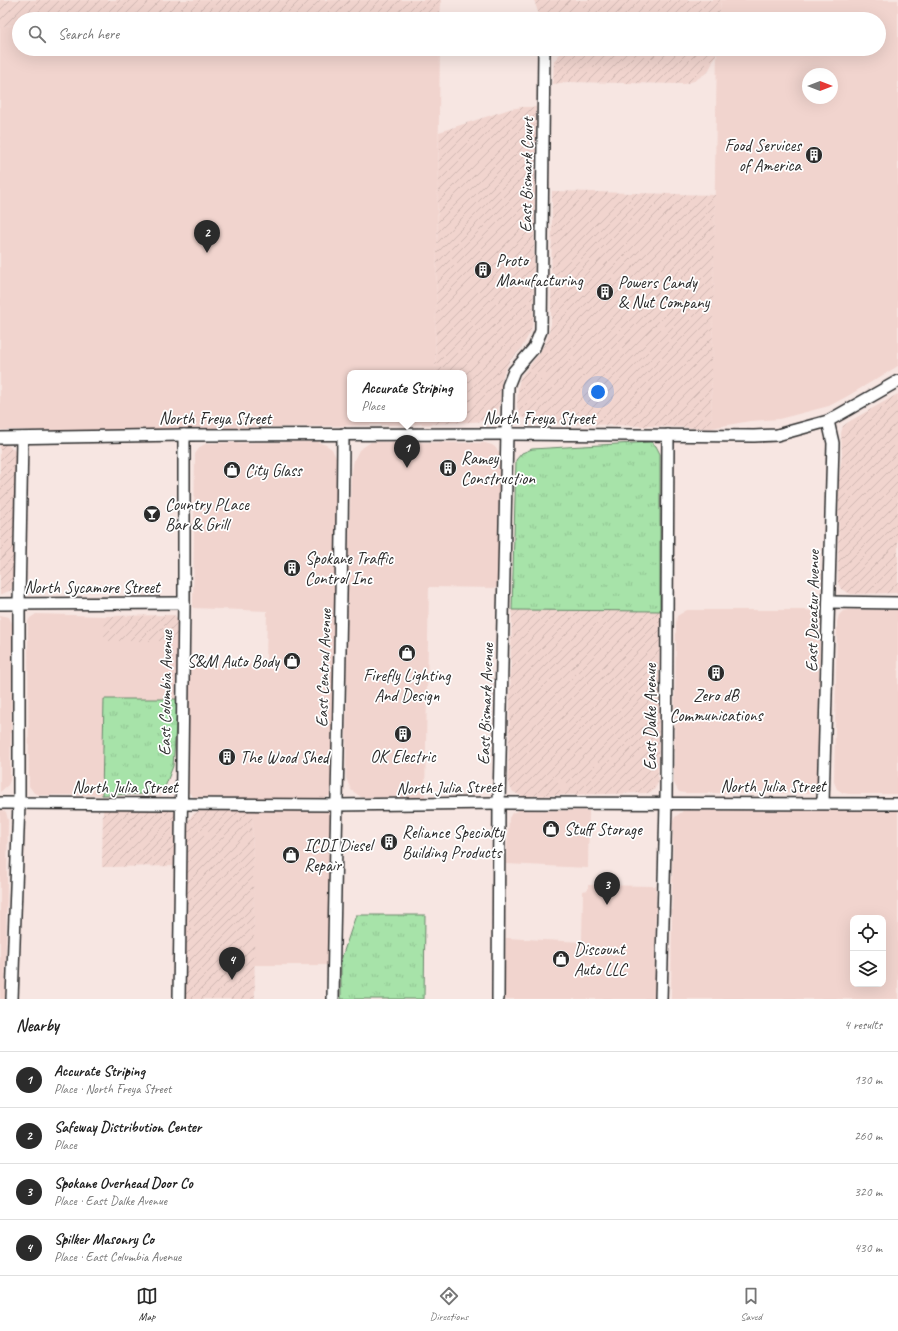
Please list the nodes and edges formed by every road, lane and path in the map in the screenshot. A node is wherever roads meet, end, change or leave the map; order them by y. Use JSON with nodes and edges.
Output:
{"nodes":[{"id":1,"x":544,"y":56,"type":"edge"},
{"id":2,"x":898,"y":381,"type":"edge"},
{"id":3,"x":828,"y":421,"type":"junction"},
{"id":4,"x":343,"y":434,"type":"junction"},
{"id":5,"x":508,"y":434,"type":"junction"},
{"id":6,"x":184,"y":435,"type":"junction"},
{"id":7,"x":668,"y":436,"type":"junction"},
{"id":8,"x":0,"y":438,"type":"edge"},
{"id":9,"x":22,"y":438,"type":"junction"},
{"id":10,"x":829,"y":602,"type":"junction"},
{"id":11,"x":898,"y":602,"type":"edge"},
{"id":12,"x":184,"y":603,"type":"junction"},
{"id":13,"x":0,"y":604,"type":"edge"},
{"id":14,"x":19,"y":604,"type":"junction"},
{"id":15,"x":0,"y":803,"type":"edge"},
{"id":16,"x":19,"y":803,"type":"junction"},
{"id":17,"x":499,"y":803,"type":"junction"},
{"id":18,"x":823,"y":803,"type":"junction"},
{"id":19,"x":181,"y":804,"type":"junction"},
{"id":20,"x":666,"y":804,"type":"junction"},
{"id":21,"x":898,"y":804,"type":"edge"},
{"id":22,"x":336,"y":805,"type":"junction"},
{"id":23,"x":12,"y":999,"type":"edge"},
{"id":24,"x":178,"y":999,"type":"edge"},
{"id":25,"x":333,"y":999,"type":"edge"},
{"id":26,"x":498,"y":999,"type":"edge"},
{"id":27,"x":661,"y":999,"type":"edge"}],
"edges":[{"from":1,"to":5,"type":"street","name":"East Bismark Court"},
{"from":2,"to":3,"type":"street","name":"North Freya Street"},
{"from":3,"to":7,"type":"street","name":"North Freya Street"},
{"from":3,"to":10,"type":"street","name":"East Decatur Avenue"},
{"from":4,"to":5,"type":"street","name":"North Freya Street"},
{"from":4,"to":6,"type":"street","name":"North Freya Street"},
{"from":4,"to":22,"type":"street","name":"East Central Avenue"},
{"from":5,"to":7,"type":"street","name":"North Freya Street"},
{"from":5,"to":17,"type":"street","name":"East Bismark Avenue"},
{"from":6,"to":9,"type":"street","name":"North Freya Street"},
{"from":6,"to":12,"type":"street","name":"East Columbia Avenue"},
{"from":7,"to":20,"type":"street","name":"East Dalke Avenue"},
{"from":8,"to":9,"type":"street","name":"North Freya Street"},
{"from":9,"to":14,"type":"street"},
{"from":10,"to":11,"type":"street"},
{"from":10,"to":18,"type":"street","name":"East Decatur Avenue"},
{"from":12,"to":14,"type":"street","name":"North Sycamore Street"},
{"from":12,"to":19,"type":"street","name":"East Columbia Avenue"},
{"from":13,"to":14,"type":"street","name":"North Sycamore Street"},
{"from":14,"to":16,"type":"street"},
{"from":15,"to":16,"type":"street","name":"North Julia Street"},
{"from":16,"to":19,"type":"street","name":"North Julia Street"},
{"from":16,"to":23,"type":"street"},
{"from":17,"to":20,"type":"street","name":"North Julia Street"},
{"from":17,"to":22,"type":"street","name":"North Julia Street"},
{"from":17,"to":26,"type":"street","name":"East Bismark Avenue"},
{"from":18,"to":20,"type":"street","name":"North Julia Street"},
{"from":18,"to":21,"type":"street","name":"North Julia Street"},
{"from":19,"to":22,"type":"street","name":"North Julia Street"},
{"from":19,"to":24,"type":"street","name":"East Columbia Avenue"},
{"from":20,"to":27,"type":"street","name":"East Dalke Avenue"},
{"from":22,"to":25,"type":"street","name":"East Central Avenue"}]}
